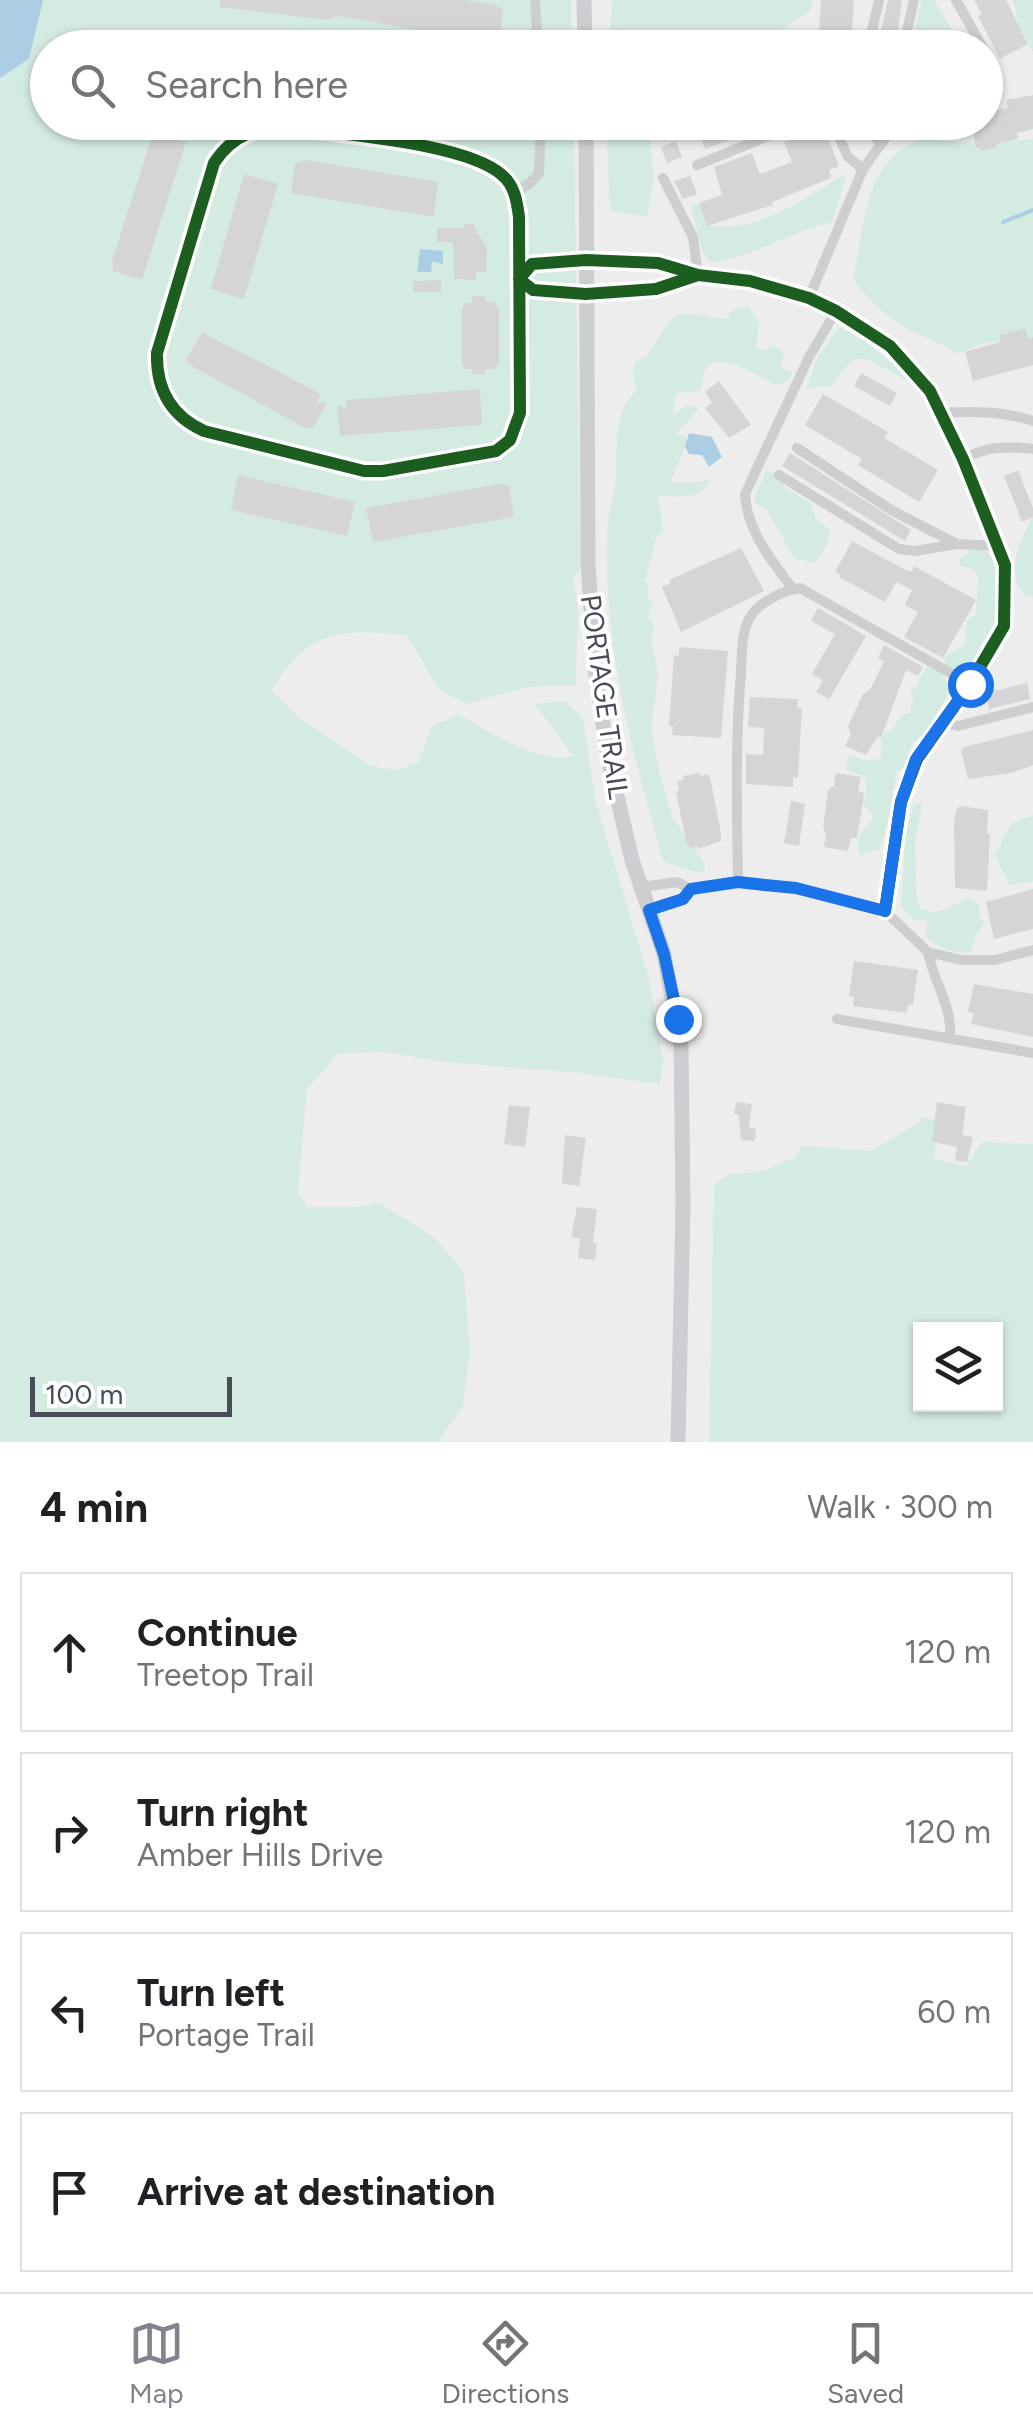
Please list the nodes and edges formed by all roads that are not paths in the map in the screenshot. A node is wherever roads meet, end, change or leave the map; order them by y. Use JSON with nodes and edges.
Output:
{"nodes":[{"id":1,"x":535,"y":0,"type":"edge"},
{"id":2,"x":584,"y":0,"type":"edge"},
{"id":3,"x":879,"y":0,"type":"edge"},
{"id":4,"x":914,"y":0,"type":"edge"},
{"id":5,"x":956,"y":0,"type":"edge"},
{"id":6,"x":537,"y":30,"type":"edge"},
{"id":7,"x":585,"y":30,"type":"edge"},
{"id":8,"x":872,"y":30,"type":"edge"},
{"id":9,"x":907,"y":30,"type":"edge"},
{"id":10,"x":973,"y":30,"type":"edge"},
{"id":11,"x":235,"y":140,"type":"edge"},
{"id":12,"x":370,"y":140,"type":"edge"},
{"id":13,"x":540,"y":140,"type":"edge"},
{"id":14,"x":586,"y":140,"type":"edge"},
{"id":15,"x":758,"y":140,"type":"edge"},
{"id":16,"x":840,"y":140,"type":"edge"},
{"id":17,"x":877,"y":140,"type":"edge"},
{"id":18,"x":882,"y":140,"type":"edge"},
{"id":19,"x":879,"y":143,"type":"junction"},
{"id":20,"x":696,"y":165,"type":"dead end"},
{"id":21,"x":863,"y":169,"type":"junction"},
{"id":22,"x":663,"y":178,"type":"dead end"},
{"id":23,"x":514,"y":192,"type":"junction"},
{"id":24,"x":586,"y":260,"type":"junction"},
{"id":25,"x":698,"y":276,"type":"junction"},
{"id":26,"x":519,"y":278,"type":"junction"},
{"id":27,"x":586,"y":294,"type":"junction"},
{"id":28,"x":808,"y":298,"type":"junction"},
{"id":29,"x":836,"y":311,"type":"junction"},
{"id":30,"x":941,"y":413,"type":"junction"},
{"id":31,"x":1033,"y":421,"type":"edge"},
{"id":32,"x":797,"y":448,"type":"dead end"},
{"id":33,"x":1033,"y":449,"type":"edge"},
{"id":34,"x":964,"y":459,"type":"junction"},
{"id":35,"x":779,"y":475,"type":"dead end"},
{"id":36,"x":957,"y":544,"type":"junction"},
{"id":37,"x":998,"y":546,"type":"junction"},
{"id":38,"x":793,"y":588,"type":"junction"},
{"id":39,"x":970,"y":684,"type":"junction"},
{"id":40,"x":1033,"y":707,"type":"edge"},
{"id":41,"x":943,"y":722,"type":"junction"},
{"id":42,"x":738,"y":882,"type":"junction"},
{"id":43,"x":642,"y":887,"type":"junction"},
{"id":44,"x":691,"y":889,"type":"junction"},
{"id":45,"x":649,"y":910,"type":"junction"},
{"id":46,"x":885,"y":911,"type":"junction"},
{"id":47,"x":1033,"y":950,"type":"edge"},
{"id":48,"x":928,"y":952,"type":"junction"},
{"id":49,"x":837,"y":1018,"type":"dead end"},
{"id":50,"x":950,"y":1038,"type":"junction"},
{"id":51,"x":1033,"y":1052,"type":"edge"},
{"id":52,"x":678,"y":1442,"type":"edge"}],
"edges":[{"from":1,"to":6,"type":"street"},
{"from":2,"to":7,"type":"main road"},
{"from":3,"to":8,"type":"street"},
{"from":4,"to":9,"type":"street"},
{"from":5,"to":10,"type":"street"},
{"from":11,"to":26,"type":"street"},
{"from":12,"to":23,"type":"street"},
{"from":13,"to":23,"type":"street"},
{"from":14,"to":24,"type":"main road","name":"PORTAGE TRAIL"},
{"from":15,"to":20,"type":"street"},
{"from":16,"to":21,"type":"street"},
{"from":17,"to":19,"type":"street"},
{"from":18,"to":19,"type":"street"},
{"from":19,"to":21,"type":"street"},
{"from":21,"to":28,"type":"street"},
{"from":22,"to":25,"type":"street"},
{"from":23,"to":26,"type":"street"},
{"from":24,"to":25,"type":"street"},
{"from":24,"to":26,"type":"street"},
{"from":24,"to":27,"type":"main road","name":"PORTAGE TRAIL"},
{"from":25,"to":27,"type":"street"},
{"from":25,"to":28,"type":"street"},
{"from":26,"to":27,"type":"street"},
{"from":27,"to":43,"type":"main road","name":"PORTAGE TRAIL"},
{"from":28,"to":29,"type":"street"},
{"from":29,"to":30,"type":"street"},
{"from":29,"to":38,"type":"street"},
{"from":30,"to":31,"type":"street"},
{"from":30,"to":34,"type":"street"},
{"from":32,"to":36,"type":"street"},
{"from":33,"to":34,"type":"street"},
{"from":34,"to":37,"type":"street"},
{"from":35,"to":36,"type":"street"},
{"from":36,"to":37,"type":"street"},
{"from":37,"to":39,"type":"street"},
{"from":38,"to":39,"type":"street"},
{"from":38,"to":42,"type":"street"},
{"from":39,"to":41,"type":"street"},
{"from":40,"to":41,"type":"street"},
{"from":41,"to":46,"type":"street"},
{"from":42,"to":44,"type":"street"},
{"from":42,"to":46,"type":"street"},
{"from":43,"to":44,"type":"street"},
{"from":43,"to":45,"type":"main road","name":"PORTAGE TRAIL"},
{"from":44,"to":45,"type":"street"},
{"from":45,"to":52,"type":"main road","name":"PORTAGE TRAIL"},
{"from":46,"to":48,"type":"street"},
{"from":47,"to":48,"type":"street"},
{"from":48,"to":50,"type":"street"},
{"from":49,"to":50,"type":"street"},
{"from":50,"to":51,"type":"street"}]}
